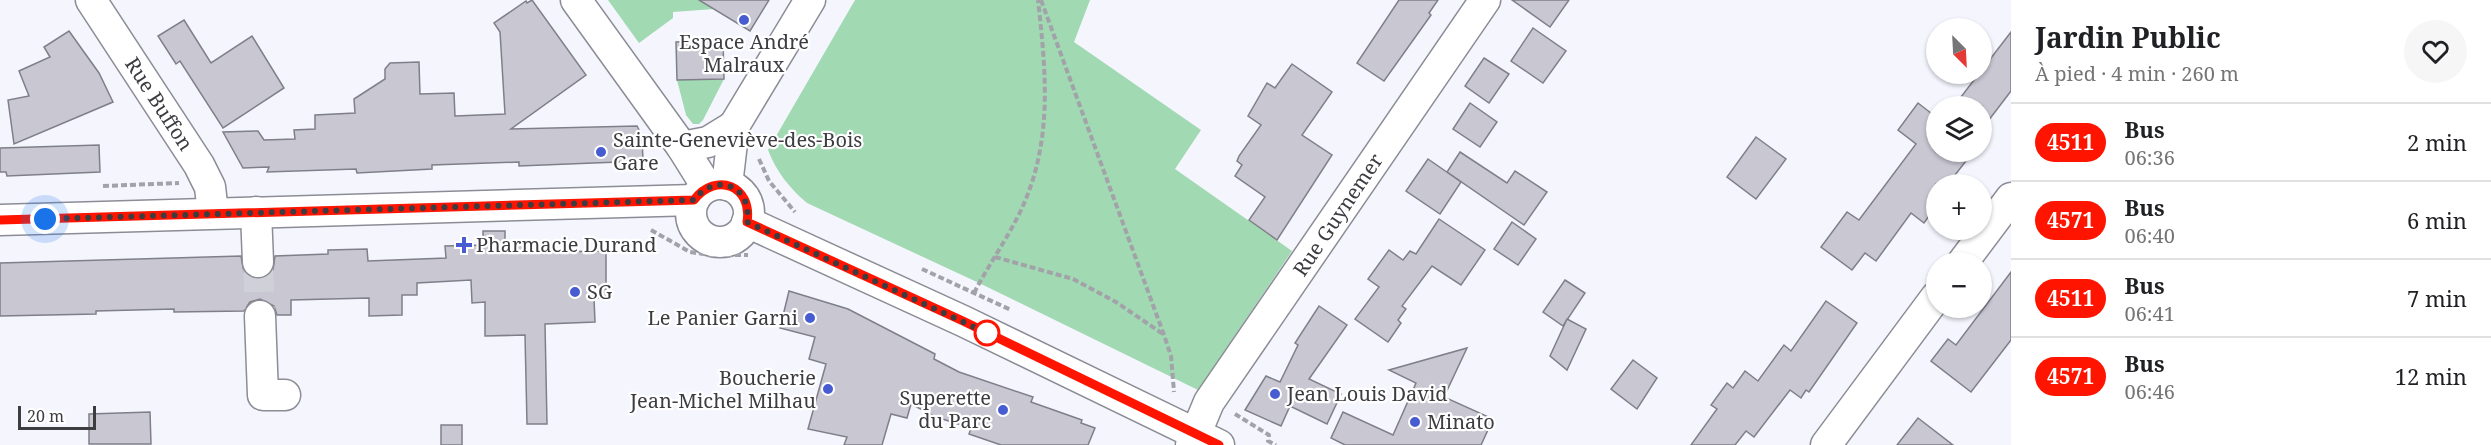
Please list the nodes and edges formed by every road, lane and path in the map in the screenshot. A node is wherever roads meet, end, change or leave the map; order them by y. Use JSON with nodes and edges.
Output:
{"nodes":[{"id":1,"x":91,"y":0,"type":"edge"},
{"id":2,"x":576,"y":0,"type":"edge"},
{"id":3,"x":810,"y":0,"type":"edge"},
{"id":4,"x":1039,"y":0,"type":"edge"},
{"id":5,"x":1485,"y":0,"type":"edge"},
{"id":6,"x":734,"y":126,"type":"junction"},
{"id":7,"x":682,"y":147,"type":"junction"},
{"id":8,"x":709,"y":191,"type":"junction"},
{"id":9,"x":2011,"y":198,"type":"edge"},
{"id":10,"x":256,"y":212,"type":"junction"},
{"id":11,"x":796,"y":212,"type":"dead end"},
{"id":12,"x":213,"y":213,"type":"junction"},
{"id":13,"x":0,"y":220,"type":"edge"},
{"id":14,"x":747,"y":222,"type":"junction"},
{"id":15,"x":643,"y":227,"type":"dead end"},
{"id":16,"x":712,"y":248,"type":"junction"},
{"id":17,"x":1970,"y":252,"type":"edge"},
{"id":18,"x":754,"y":254,"type":"dead end"},
{"id":19,"x":995,"y":257,"type":"junction"},
{"id":20,"x":258,"y":262,"type":"tunnel mouth"},
{"id":21,"x":1926,"y":310,"type":"edge"},
{"id":22,"x":260,"y":316,"type":"tunnel mouth"},
{"id":23,"x":963,"y":321,"type":"junction"},
{"id":24,"x":1164,"y":335,"type":"junction"},
{"id":25,"x":1174,"y":392,"type":"dead end"},
{"id":26,"x":285,"y":395,"type":"dead end"},
{"id":27,"x":1209,"y":402,"type":"junction"},
{"id":28,"x":1202,"y":441,"type":"edge"},
{"id":29,"x":1276,"y":445,"type":"edge"},
{"id":30,"x":1826,"y":445,"type":"edge"}],
"edges":[{"from":1,"to":12,"type":"street","name":"Rue Buffon"},
{"from":2,"to":7,"type":"street"},
{"from":3,"to":6,"type":"street"},
{"from":4,"to":19,"type":"path"},
{"from":4,"to":24,"type":"path"},
{"from":5,"to":27,"type":"street","name":"Rue Guynemer"},
{"from":6,"to":7,"type":"street"},
{"from":6,"to":8,"type":"street"},
{"from":6,"to":11,"type":"path"},
{"from":7,"to":8,"type":"street"},
{"from":8,"to":10,"type":"street"},
{"from":8,"to":14,"type":"street"},
{"from":8,"to":16,"type":"street"},
{"from":9,"to":17,"type":"street"},
{"from":10,"to":12,"type":"street"},
{"from":10,"to":20,"type":"street"},
{"from":12,"to":13,"type":"street"},
{"from":14,"to":16,"type":"street"},
{"from":14,"to":23,"type":"street"},
{"from":15,"to":16,"type":"path"},
{"from":16,"to":18,"type":"path"},
{"from":19,"to":23,"type":"path"},
{"from":19,"to":24,"type":"path"},
{"from":21,"to":30,"type":"street"},
{"from":22,"to":26,"type":"street"},
{"from":23,"to":28,"type":"street"},
{"from":24,"to":25,"type":"path"},
{"from":27,"to":28,"type":"street","name":"Rue Guynemer"},
{"from":27,"to":29,"type":"path"}]}
